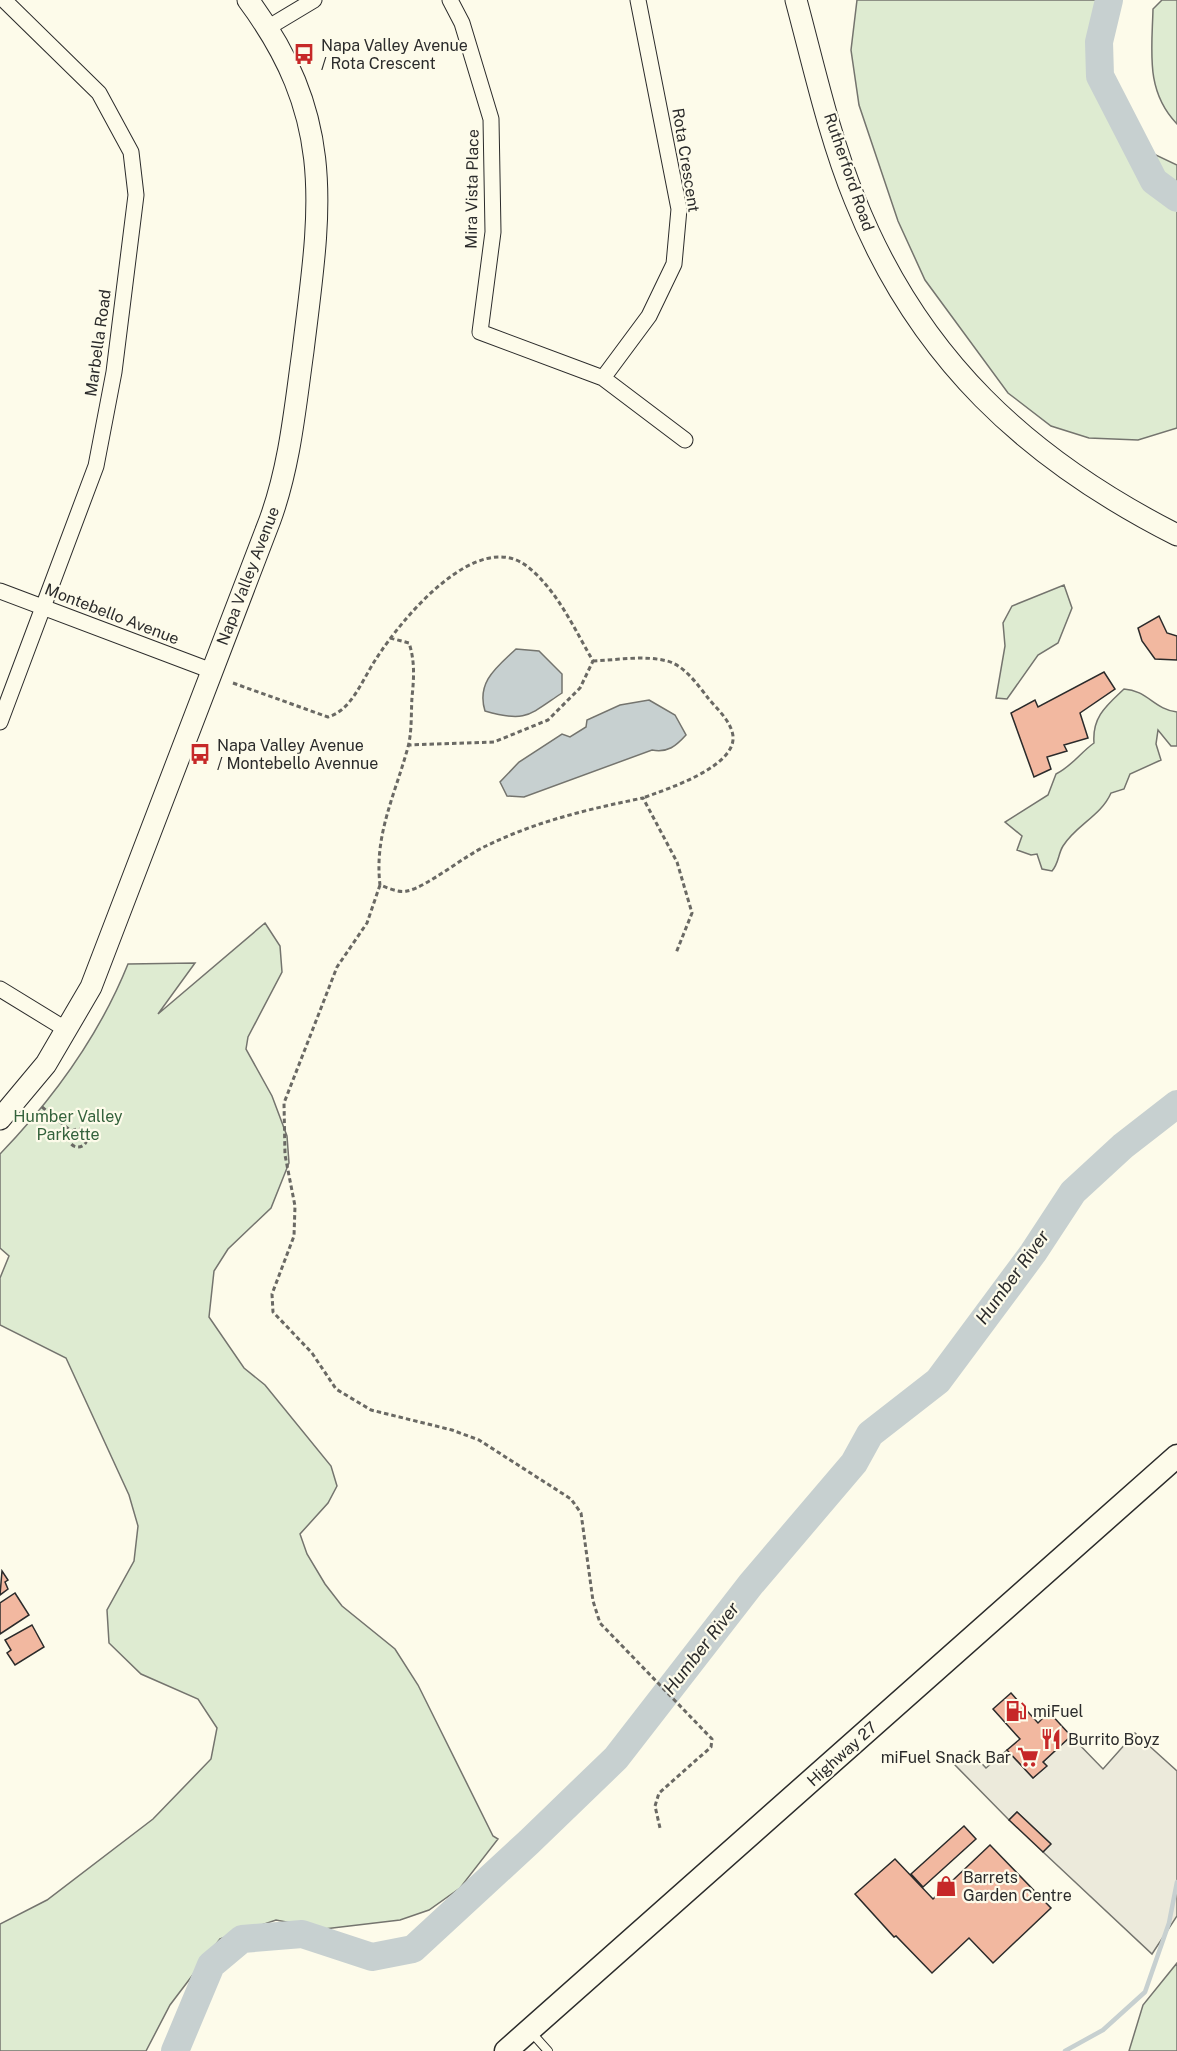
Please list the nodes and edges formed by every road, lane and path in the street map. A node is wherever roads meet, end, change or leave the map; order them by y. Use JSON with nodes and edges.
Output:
{"nodes":[{"id":1,"x":4,"y":0,"type":"edge"},
{"id":2,"x":248,"y":0,"type":"edge"},
{"id":3,"x":314,"y":0,"type":"edge"},
{"id":4,"x":450,"y":0,"type":"edge"},
{"id":5,"x":638,"y":0,"type":"edge"},
{"id":6,"x":796,"y":0,"type":"edge"},
{"id":7,"x":269,"y":27,"type":"junction"},
{"id":8,"x":603,"y":378,"type":"junction"},
{"id":9,"x":685,"y":440,"type":"dead end"},
{"id":10,"x":1177,"y":535,"type":"edge"},
{"id":11,"x":0,"y":591,"type":"edge"},
{"id":12,"x":43,"y":608,"type":"junction"},
{"id":13,"x":390,"y":638,"type":"junction"},
{"id":14,"x":594,"y":660,"type":"junction"},
{"id":15,"x":212,"y":670,"type":"junction"},
{"id":16,"x":233,"y":683,"type":"dead end"},
{"id":17,"x":0,"y":722,"type":"edge"},
{"id":18,"x":408,"y":746,"type":"junction"},
{"id":19,"x":643,"y":798,"type":"junction"},
{"id":20,"x":380,"y":885,"type":"junction"},
{"id":21,"x":676,"y":953,"type":"dead end"},
{"id":22,"x":0,"y":989,"type":"edge"},
{"id":23,"x":68,"y":1030,"type":"junction"},
{"id":24,"x":33,"y":1104,"type":"dead end"},
{"id":25,"x":0,"y":1119,"type":"edge"},
{"id":26,"x":71,"y":1132,"type":"junction"},
{"id":27,"x":1177,"y":1456,"type":"edge"},
{"id":28,"x":660,"y":1828,"type":"dead end"},
{"id":29,"x":531,"y":2032,"type":"junction"},
{"id":30,"x":506,"y":2051,"type":"edge"},
{"id":31,"x":548,"y":2051,"type":"edge"}],
"edges":[{"from":1,"to":12,"type":"street","name":"Marbella Road"},
{"from":2,"to":7,"type":"street","name":"Napa Valley Avenue"},
{"from":3,"to":7,"type":"street"},
{"from":4,"to":8,"type":"street","name":"Mira Vista Place"},
{"from":5,"to":8,"type":"street","name":"Rota Crescent"},
{"from":6,"to":10,"type":"street","name":"Rutherford Road"},
{"from":7,"to":15,"type":"street","name":"Napa Valley Avenue"},
{"from":8,"to":9,"type":"street","name":"Mira Vista Place"},
{"from":11,"to":12,"type":"street","name":"Montebello Avenue"},
{"from":12,"to":15,"type":"street","name":"Montebello Avenue"},
{"from":12,"to":17,"type":"street","name":"Marbella Road"},
{"from":13,"to":14,"type":"path"},
{"from":13,"to":16,"type":"path"},
{"from":13,"to":18,"type":"path"},
{"from":14,"to":18,"type":"path"},
{"from":14,"to":19,"type":"path"},
{"from":15,"to":23,"type":"street","name":"Napa Valley Avenue"},
{"from":18,"to":20,"type":"path"},
{"from":19,"to":20,"type":"path"},
{"from":19,"to":21,"type":"path"},
{"from":20,"to":28,"type":"path"},
{"from":22,"to":23,"type":"street"},
{"from":23,"to":25,"type":"street","name":"Napa Valley Avenue"},
{"from":24,"to":26,"type":"path"},
{"from":26,"to":26,"type":"path"},
{"from":27,"to":29,"type":"main road","name":"Highway 27"},
{"from":29,"to":30,"type":"main road","name":"Highway 27"},
{"from":29,"to":31,"type":"lane"}]}
